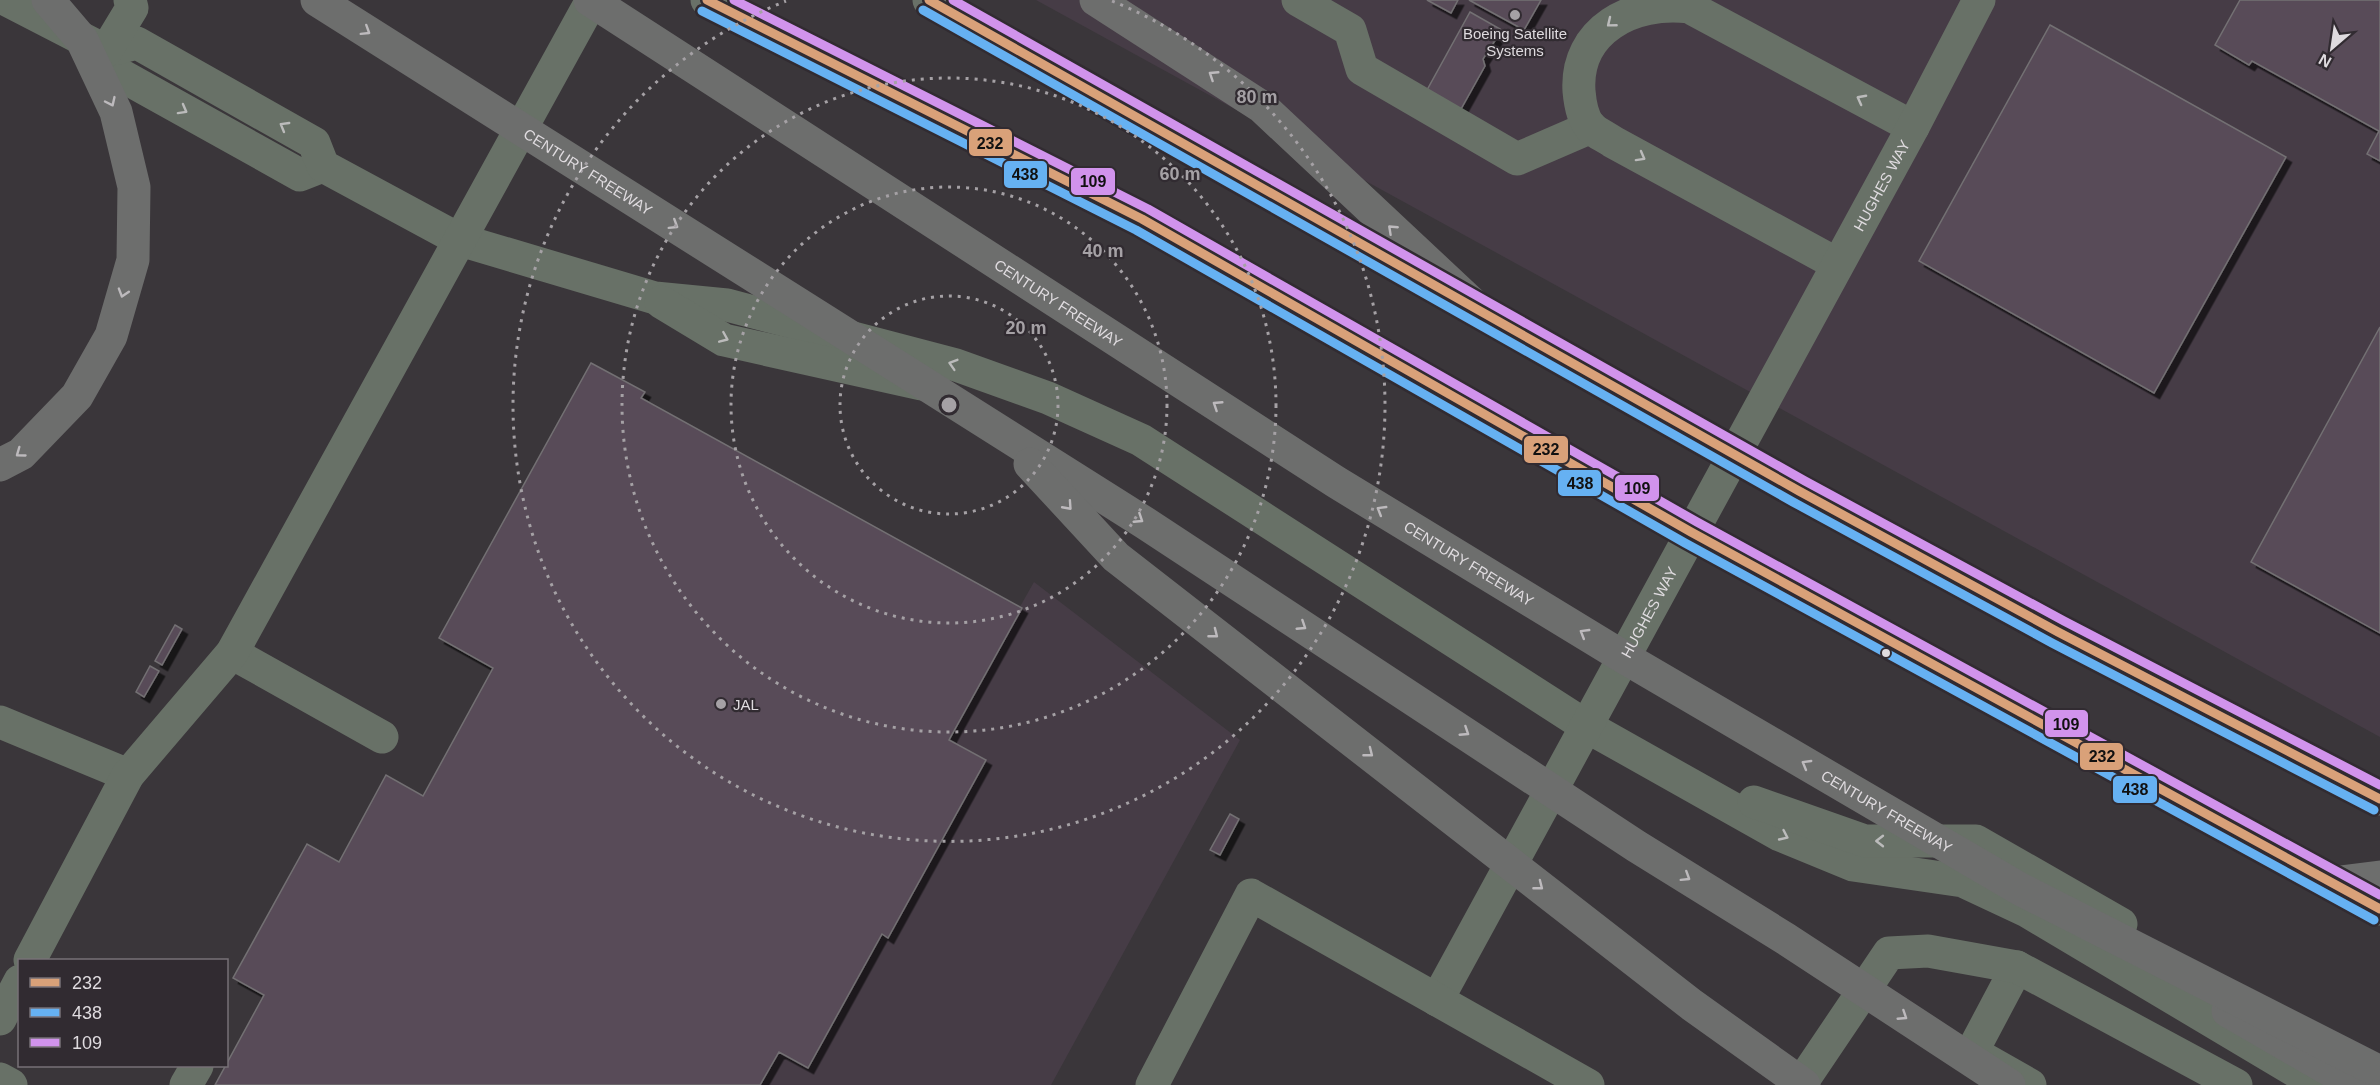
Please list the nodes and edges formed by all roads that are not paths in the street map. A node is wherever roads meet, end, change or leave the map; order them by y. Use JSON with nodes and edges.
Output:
{"nodes":[{"id":1,"x":7,"y":0,"type":"edge"},
{"id":2,"x":48,"y":0,"type":"edge"},
{"id":3,"x":130,"y":0,"type":"edge"},
{"id":4,"x":317,"y":0,"type":"edge"},
{"id":5,"x":591,"y":0,"type":"edge"},
{"id":6,"x":707,"y":0,"type":"edge"},
{"id":7,"x":929,"y":0,"type":"edge"},
{"id":8,"x":1096,"y":0,"type":"edge"},
{"id":9,"x":1298,"y":0,"type":"edge"},
{"id":10,"x":1967,"y":4,"type":"edge"},
{"id":11,"x":106,"y":51,"type":"junction"},
{"id":12,"x":1591,"y":127,"type":"junction"},
{"id":13,"x":1912,"y":127,"type":"junction"},
{"id":14,"x":460,"y":240,"type":"junction"},
{"id":15,"x":1837,"y":264,"type":"junction"},
{"id":16,"x":1481,"y":312,"type":"junction"},
{"id":17,"x":1001,"y":432,"type":"junction"},
{"id":18,"x":1733,"y":454,"type":"junction"},
{"id":19,"x":0,"y":465,"type":"edge"},
{"id":20,"x":1691,"y":532,"type":"junction"},
{"id":21,"x":232,"y":653,"type":"junction"},
{"id":22,"x":0,"y":722,"type":"edge"},
{"id":23,"x":1586,"y":726,"type":"junction"},
{"id":24,"x":382,"y":737,"type":"dead end"},
{"id":25,"x":128,"y":775,"type":"junction"},
{"id":26,"x":2380,"y":799,"type":"edge"},
{"id":27,"x":2380,"y":877,"type":"edge"},
{"id":28,"x":2332,"y":883,"type":"junction"},
{"id":29,"x":2020,"y":889,"type":"junction"},
{"id":30,"x":2380,"y":909,"type":"edge"},
{"id":31,"x":31,"y":959,"type":"edge"},
{"id":32,"x":2017,"y":967,"type":"junction"},
{"id":33,"x":18,"y":985,"type":"edge"},
{"id":34,"x":1437,"y":1000,"type":"junction"},
{"id":35,"x":0,"y":1019,"type":"edge"},
{"id":36,"x":196,"y":1067,"type":"edge"},
{"id":37,"x":2380,"y":1073,"type":"edge"},
{"id":38,"x":0,"y":1079,"type":"edge"},
{"id":39,"x":11,"y":1085,"type":"edge"},
{"id":40,"x":186,"y":1085,"type":"edge"},
{"id":41,"x":1152,"y":1085,"type":"edge"},
{"id":42,"x":1588,"y":1085,"type":"edge"},
{"id":43,"x":1800,"y":1085,"type":"edge"},
{"id":44,"x":1804,"y":1085,"type":"edge"},
{"id":45,"x":2008,"y":1085,"type":"edge"},
{"id":46,"x":2030,"y":1085,"type":"edge"},
{"id":47,"x":2236,"y":1085,"type":"edge"},
{"id":48,"x":2319,"y":1085,"type":"edge"},
{"id":49,"x":2356,"y":1085,"type":"edge"}],
"edges":[{"from":1,"to":11,"type":"street"},
{"from":2,"to":19,"type":"highway","one_way":true,"bridge":true},
{"from":3,"to":11,"type":"street"},
{"from":4,"to":17,"type":"highway","name":"CENTURY FREEWAY","one_way":true,"bridge":true},
{"from":5,"to":14,"type":"street"},
{"from":29,"to":5,"type":"highway","name":"CENTURY FREEWAY","one_way":true,"bridge":true},
{"from":6,"to":20,"type":"main road"},
{"from":7,"to":16,"type":"main road"},
{"from":16,"to":8,"type":"highway","one_way":true},
{"from":9,"to":12,"type":"street"},
{"from":10,"to":13,"type":"street","name":"HUGHES WAY"},
{"from":11,"to":14,"type":"street"},
{"from":13,"to":12,"type":"street","one_way":true},
{"from":12,"to":15,"type":"street","one_way":true},
{"from":13,"to":15,"type":"street","name":"HUGHES WAY"},
{"from":14,"to":21,"type":"street"},
{"from":14,"to":23,"type":"street"},
{"from":15,"to":18,"type":"street","name":"HUGHES WAY"},
{"from":16,"to":18,"type":"highway"},
{"from":17,"to":44,"type":"highway","one_way":true,"bridge":true},
{"from":17,"to":45,"type":"highway","name":"CENTURY FREEWAY","one_way":true,"bridge":true},
{"from":18,"to":20,"type":"street","name":"HUGHES WAY"},
{"from":18,"to":26,"type":"highway"},
{"from":20,"to":23,"type":"street","name":"HUGHES WAY"},
{"from":20,"to":28,"type":"main road"},
{"from":21,"to":24,"type":"street"},
{"from":21,"to":25,"type":"street"},
{"from":22,"to":25,"type":"street"},
{"from":23,"to":34,"type":"street","name":"HUGHES WAY"},
{"from":37,"to":23,"type":"street","one_way":true},
{"from":23,"to":48,"type":"street","one_way":true},
{"from":25,"to":31,"type":"street"},
{"from":27,"to":28,"type":"highway"},
{"from":28,"to":30,"type":"main road"},
{"from":29,"to":37,"type":"highway","name":"CENTURY FREEWAY","bridge":true},
{"from":29,"to":49,"type":"highway","bridge":true},
{"from":32,"to":43,"type":"street"},
{"from":32,"to":46,"type":"street"},
{"from":32,"to":47,"type":"street"},
{"from":33,"to":35,"type":"street"},
{"from":34,"to":41,"type":"street"},
{"from":34,"to":42,"type":"street"},
{"from":36,"to":40,"type":"street"},
{"from":38,"to":39,"type":"street"}]}
